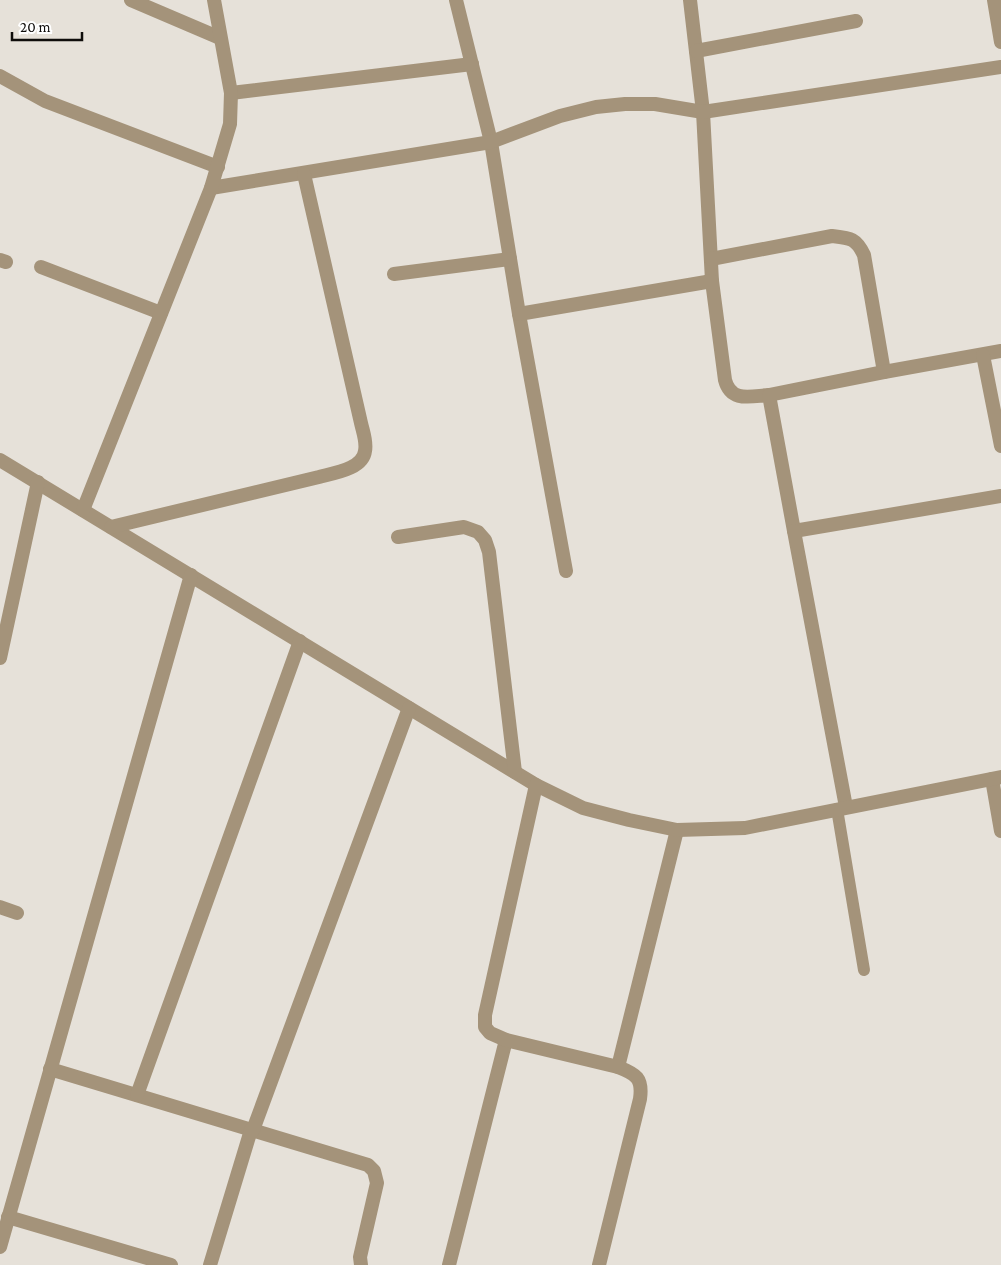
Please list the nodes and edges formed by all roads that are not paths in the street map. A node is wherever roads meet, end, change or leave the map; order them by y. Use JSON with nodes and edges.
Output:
{"nodes":[{"id":1,"x":132,"y":0,"type":"edge"},
{"id":2,"x":214,"y":0,"type":"edge"},
{"id":3,"x":456,"y":0,"type":"edge"},
{"id":4,"x":690,"y":0,"type":"edge"},
{"id":5,"x":994,"y":0,"type":"edge"},
{"id":6,"x":856,"y":21,"type":"dead end"},
{"id":7,"x":220,"y":38,"type":"junction"},
{"id":8,"x":1001,"y":42,"type":"edge"},
{"id":9,"x":696,"y":51,"type":"junction"},
{"id":10,"x":472,"y":64,"type":"junction"},
{"id":11,"x":1001,"y":67,"type":"edge"},
{"id":12,"x":0,"y":76,"type":"edge"},
{"id":13,"x":230,"y":92,"type":"junction"},
{"id":14,"x":703,"y":112,"type":"junction"},
{"id":15,"x":491,"y":142,"type":"junction"},
{"id":16,"x":218,"y":167,"type":"junction"},
{"id":17,"x":304,"y":174,"type":"junction"},
{"id":18,"x":211,"y":188,"type":"junction"},
{"id":19,"x":510,"y":259,"type":"junction"},
{"id":20,"x":710,"y":259,"type":"junction"},
{"id":21,"x":41,"y":267,"type":"dead end"},
{"id":22,"x":394,"y":274,"type":"dead end"},
{"id":23,"x":712,"y":282,"type":"junction"},
{"id":24,"x":161,"y":314,"type":"junction"},
{"id":25,"x":518,"y":314,"type":"junction"},
{"id":26,"x":1001,"y":351,"type":"edge"},
{"id":27,"x":983,"y":354,"type":"junction"},
{"id":28,"x":884,"y":372,"type":"junction"},
{"id":29,"x":769,"y":394,"type":"junction"},
{"id":30,"x":1001,"y":446,"type":"edge"},
{"id":31,"x":0,"y":460,"type":"edge"},
{"id":32,"x":38,"y":482,"type":"junction"},
{"id":33,"x":1001,"y":496,"type":"edge"},
{"id":34,"x":83,"y":510,"type":"junction"},
{"id":35,"x":111,"y":527,"type":"junction"},
{"id":36,"x":794,"y":531,"type":"junction"},
{"id":37,"x":398,"y":536,"type":"dead end"},
{"id":38,"x":566,"y":571,"type":"dead end"},
{"id":39,"x":191,"y":575,"type":"junction"},
{"id":40,"x":300,"y":641,"type":"junction"},
{"id":41,"x":0,"y":658,"type":"edge"},
{"id":42,"x":409,"y":708,"type":"junction"},
{"id":43,"x":515,"y":772,"type":"junction"},
{"id":44,"x":997,"y":778,"type":"edge"},
{"id":45,"x":536,"y":785,"type":"junction"},
{"id":46,"x":841,"y":808,"type":"junction"},
{"id":47,"x":677,"y":830,"type":"junction"},
{"id":48,"x":1001,"y":831,"type":"edge"},
{"id":49,"x":0,"y":907,"type":"edge"},
{"id":50,"x":17,"y":913,"type":"dead end"},
{"id":51,"x":864,"y":970,"type":"dead end"},
{"id":52,"x":506,"y":1040,"type":"junction"},
{"id":53,"x":618,"y":1067,"type":"junction"},
{"id":54,"x":50,"y":1069,"type":"junction"},
{"id":55,"x":137,"y":1095,"type":"junction"},
{"id":56,"x":253,"y":1130,"type":"junction"},
{"id":57,"x":8,"y":1218,"type":"junction"},
{"id":58,"x":0,"y":1247,"type":"edge"},
{"id":59,"x":143,"y":1261,"type":"edge"},
{"id":60,"x":171,"y":1265,"type":"edge"},
{"id":61,"x":210,"y":1265,"type":"edge"},
{"id":62,"x":361,"y":1265,"type":"edge"},
{"id":63,"x":449,"y":1265,"type":"edge"},
{"id":64,"x":599,"y":1265,"type":"edge"}],
"edges":[{"from":1,"to":7,"type":"street"},
{"from":2,"to":7,"type":"street"},
{"from":3,"to":10,"type":"street"},
{"from":4,"to":9,"type":"street"},
{"from":5,"to":8,"type":"street"},
{"from":6,"to":9,"type":"street"},
{"from":7,"to":13,"type":"street"},
{"from":9,"to":14,"type":"street"},
{"from":10,"to":13,"type":"street"},
{"from":10,"to":15,"type":"street"},
{"from":11,"to":14,"type":"street"},
{"from":12,"to":16,"type":"street"},
{"from":13,"to":16,"type":"street"},
{"from":14,"to":15,"type":"street"},
{"from":14,"to":20,"type":"street"},
{"from":15,"to":17,"type":"street"},
{"from":15,"to":19,"type":"street"},
{"from":16,"to":18,"type":"street"},
{"from":17,"to":18,"type":"street"},
{"from":17,"to":35,"type":"street"},
{"from":18,"to":24,"type":"street"},
{"from":19,"to":22,"type":"street"},
{"from":19,"to":25,"type":"street"},
{"from":20,"to":23,"type":"street"},
{"from":20,"to":28,"type":"street"},
{"from":21,"to":24,"type":"street"},
{"from":23,"to":25,"type":"street"},
{"from":23,"to":29,"type":"street"},
{"from":24,"to":34,"type":"street"},
{"from":25,"to":38,"type":"street"},
{"from":26,"to":27,"type":"street"},
{"from":27,"to":28,"type":"street"},
{"from":27,"to":30,"type":"street"},
{"from":28,"to":29,"type":"street"},
{"from":29,"to":36,"type":"street"},
{"from":31,"to":32,"type":"street"},
{"from":32,"to":34,"type":"street"},
{"from":32,"to":41,"type":"street"},
{"from":33,"to":36,"type":"street"},
{"from":34,"to":35,"type":"street"},
{"from":35,"to":39,"type":"street"},
{"from":36,"to":46,"type":"street"},
{"from":37,"to":43,"type":"street"},
{"from":39,"to":40,"type":"street"},
{"from":39,"to":54,"type":"street"},
{"from":40,"to":42,"type":"street"},
{"from":40,"to":55,"type":"street"},
{"from":42,"to":43,"type":"street"},
{"from":42,"to":56,"type":"street"},
{"from":43,"to":45,"type":"street"},
{"from":44,"to":46,"type":"street"},
{"from":44,"to":48,"type":"street"},
{"from":45,"to":47,"type":"street"},
{"from":45,"to":52,"type":"street"},
{"from":46,"to":47,"type":"street"},
{"from":46,"to":51,"type":"lane"},
{"from":47,"to":53,"type":"street"},
{"from":49,"to":50,"type":"street"},
{"from":52,"to":53,"type":"street"},
{"from":52,"to":63,"type":"street"},
{"from":53,"to":64,"type":"street"},
{"from":54,"to":55,"type":"street"},
{"from":54,"to":57,"type":"street"},
{"from":55,"to":56,"type":"street"},
{"from":56,"to":61,"type":"street"},
{"from":56,"to":62,"type":"street"},
{"from":57,"to":58,"type":"street"},
{"from":57,"to":59,"type":"street"},
{"from":59,"to":60,"type":"street"}]}
